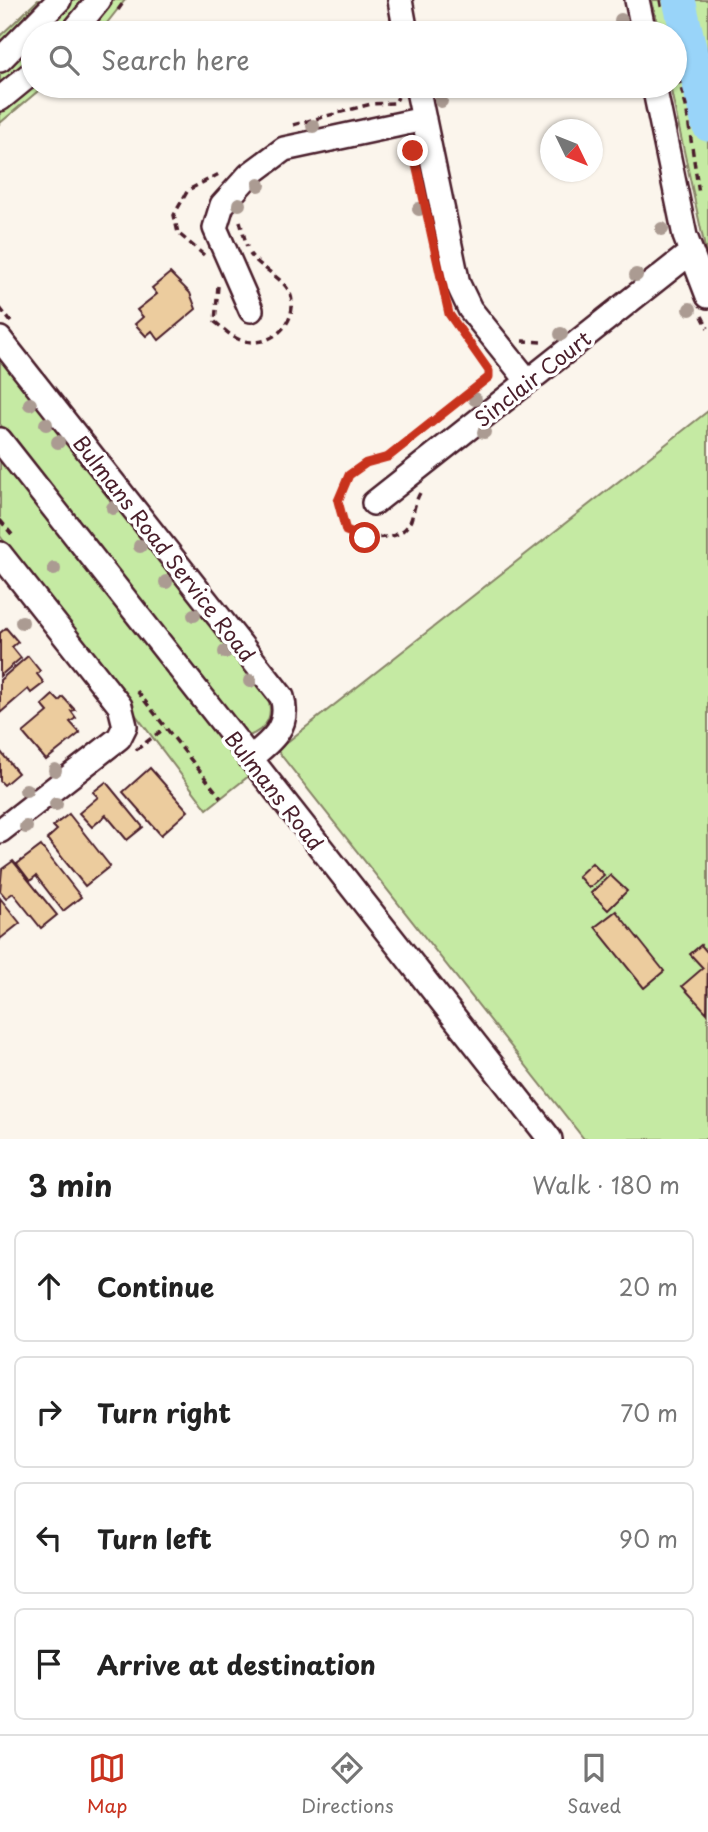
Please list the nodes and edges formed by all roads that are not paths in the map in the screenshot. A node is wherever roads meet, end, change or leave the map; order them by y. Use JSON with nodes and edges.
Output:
{"nodes":[{"id":1,"x":59,"y":0,"type":"edge"},
{"id":2,"x":99,"y":0,"type":"edge"},
{"id":3,"x":400,"y":0,"type":"edge"},
{"id":4,"x":637,"y":0,"type":"edge"},
{"id":5,"x":38,"y":21,"type":"edge"},
{"id":6,"x":82,"y":21,"type":"edge"},
{"id":7,"x":404,"y":21,"type":"edge"},
{"id":8,"x":641,"y":21,"type":"edge"},
{"id":9,"x":21,"y":39,"type":"edge"},
{"id":10,"x":0,"y":60,"type":"edge"},
{"id":11,"x":21,"y":82,"type":"edge"},
{"id":12,"x":414,"y":98,"type":"edge"},
{"id":13,"x":657,"y":98,"type":"edge"},
{"id":14,"x":0,"y":99,"type":"edge"},
{"id":15,"x":424,"y":119,"type":"junction"},
{"id":16,"x":690,"y":253,"type":"junction"},
{"id":17,"x":708,"y":296,"type":"edge"},
{"id":18,"x":251,"y":310,"type":"dead end"},
{"id":19,"x":0,"y":339,"type":"edge"},
{"id":20,"x":528,"y":381,"type":"junction"},
{"id":21,"x":0,"y":440,"type":"edge"},
{"id":22,"x":374,"y":503,"type":"dead end"},
{"id":23,"x":0,"y":554,"type":"edge"},
{"id":24,"x":250,"y":758,"type":"junction"},
{"id":25,"x":0,"y":831,"type":"edge"},
{"id":26,"x":550,"y":1139,"type":"edge"}],
"edges":[{"from":1,"to":5,"type":"street"},
{"from":2,"to":6,"type":"street"},
{"from":3,"to":7,"type":"street"},
{"from":4,"to":8,"type":"street"},
{"from":9,"to":10,"type":"street"},
{"from":11,"to":14,"type":"street"},
{"from":12,"to":15,"type":"street"},
{"from":13,"to":16,"type":"street"},
{"from":15,"to":18,"type":"street"},
{"from":15,"to":20,"type":"street"},
{"from":16,"to":17,"type":"street"},
{"from":16,"to":20,"type":"street","name":"Sinclair Court"},
{"from":19,"to":24,"type":"street","name":"Bulmans Road Service Road"},
{"from":20,"to":22,"type":"street","name":"Sinclair Court"},
{"from":21,"to":24,"type":"street","name":"Bulmans Road"},
{"from":23,"to":25,"type":"street"},
{"from":24,"to":26,"type":"street","name":"Bulmans Road"}]}
